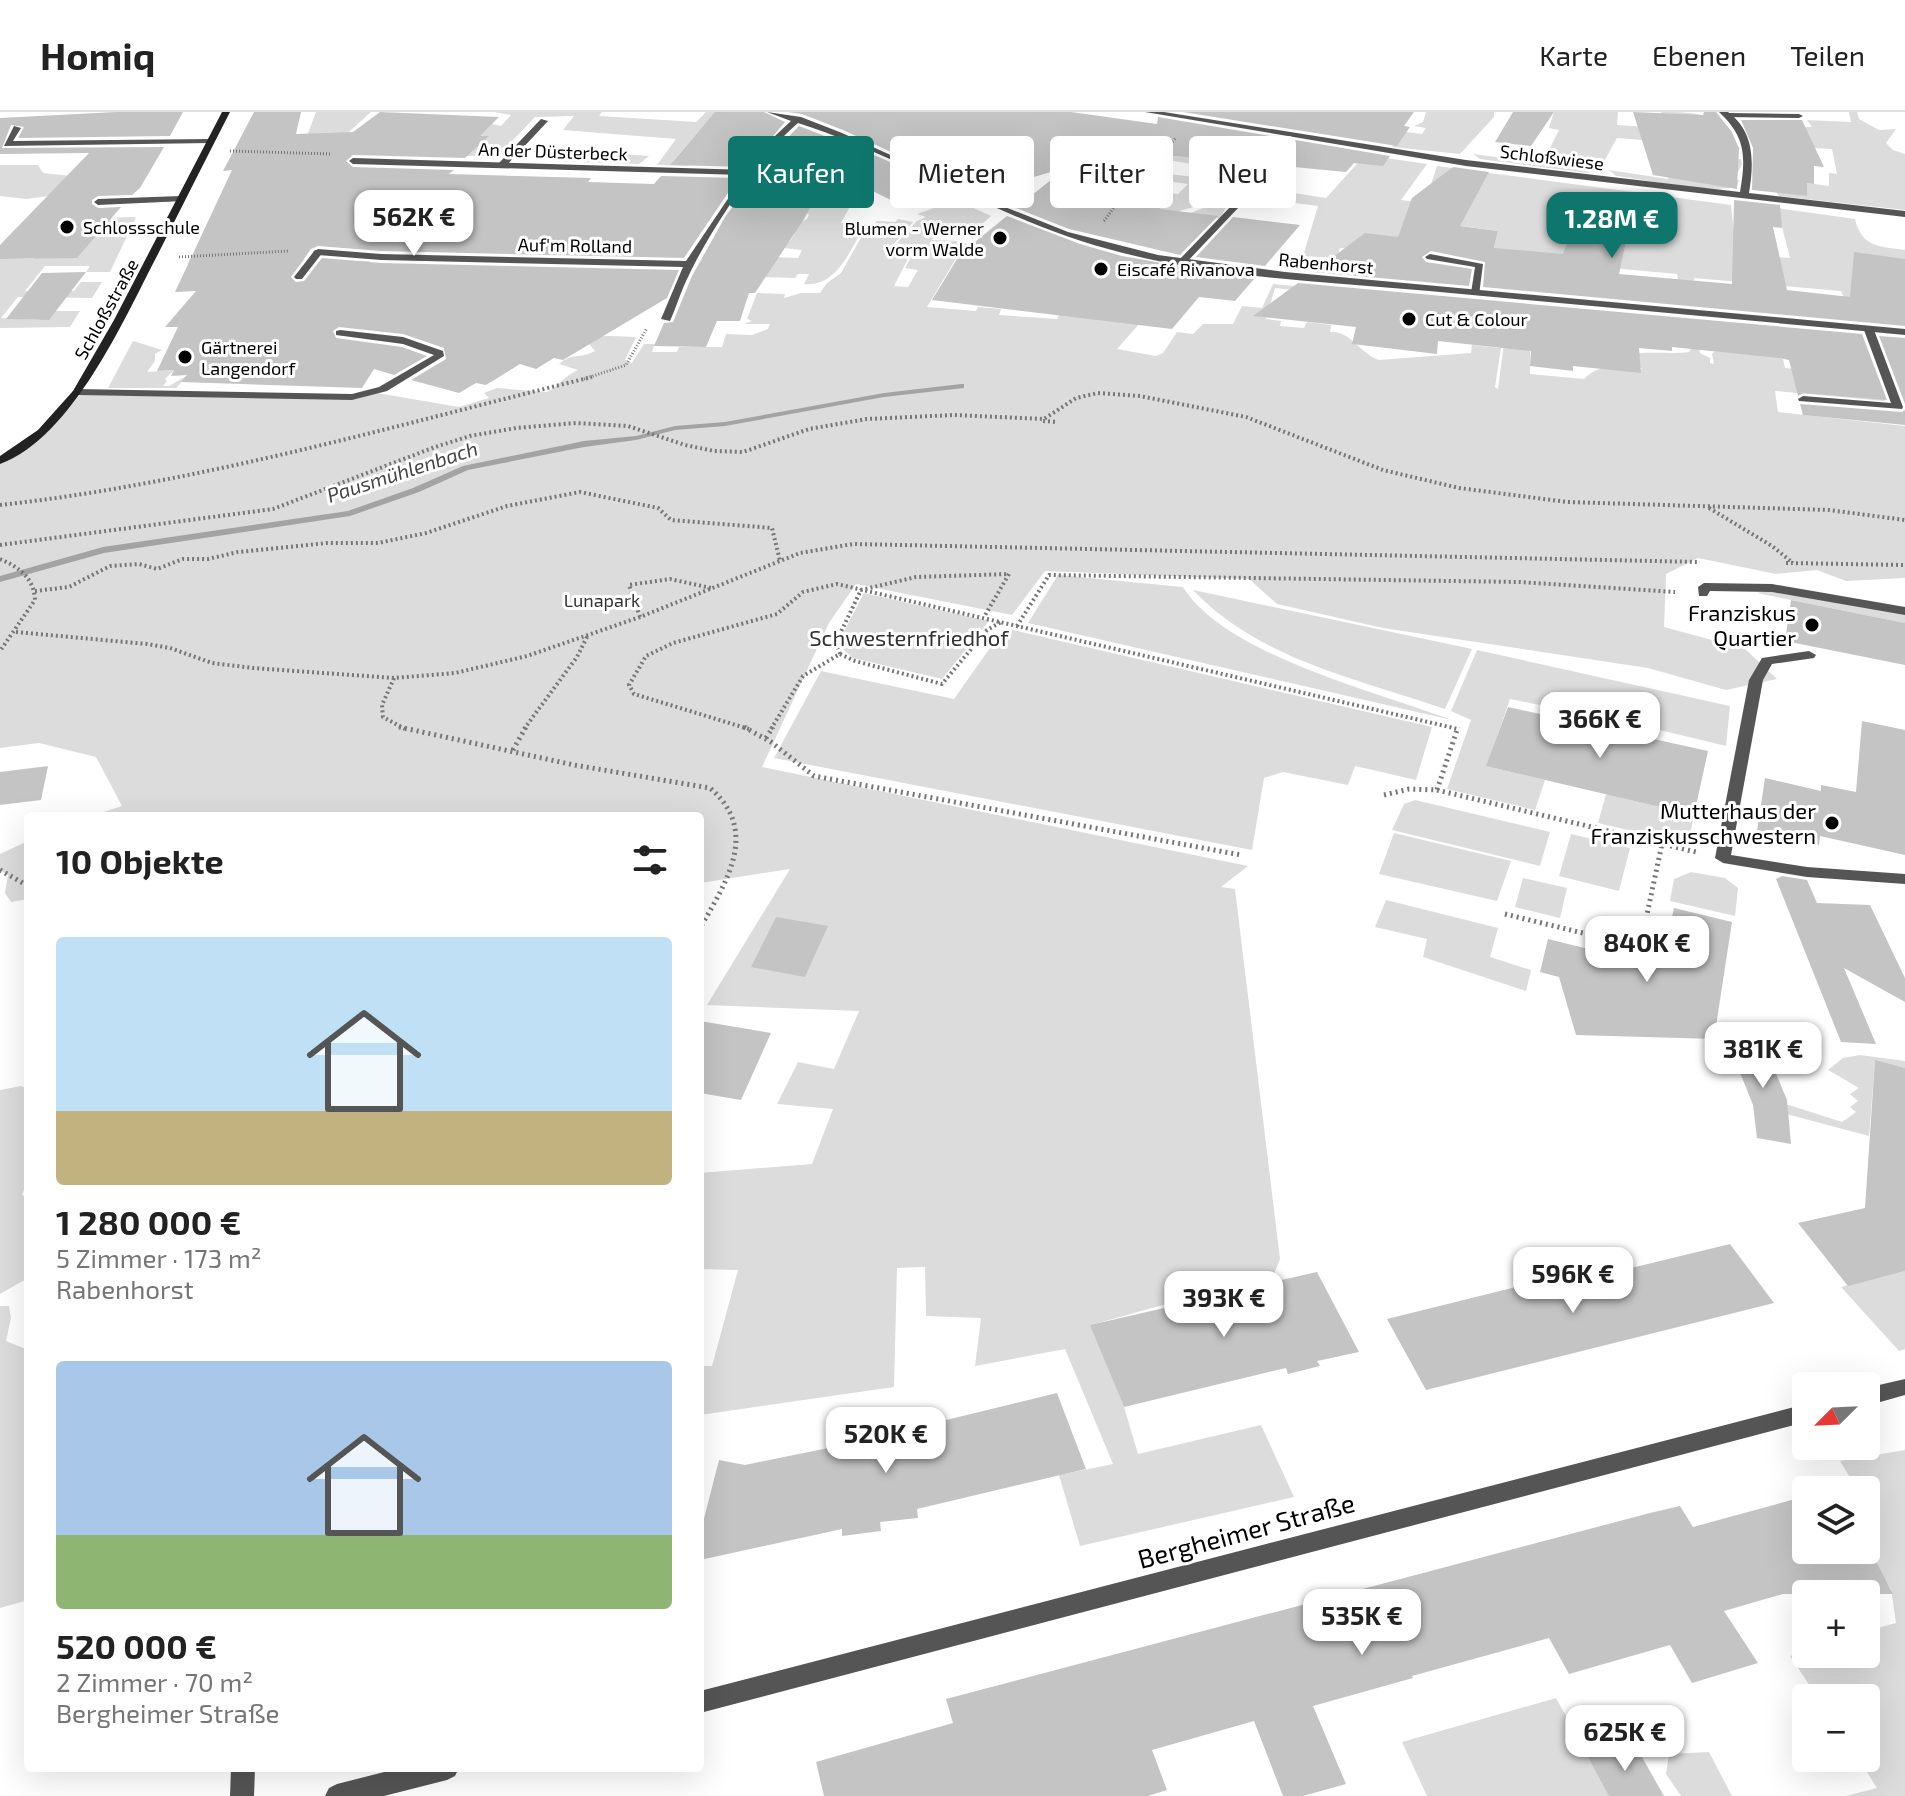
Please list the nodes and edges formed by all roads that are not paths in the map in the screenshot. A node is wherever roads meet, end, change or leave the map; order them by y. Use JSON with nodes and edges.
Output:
{"nodes":[{"id":1,"x":226,"y":112,"type":"edge"},
{"id":2,"x":771,"y":112,"type":"edge"},
{"id":3,"x":1149,"y":112,"type":"edge"},
{"id":4,"x":1228,"y":112,"type":"edge"},
{"id":5,"x":1726,"y":113,"type":"edge"},
{"id":6,"x":1799,"y":116,"type":"dead end"},
{"id":7,"x":798,"y":119,"type":"junction"},
{"id":8,"x":544,"y":121,"type":"dead end"},
{"id":9,"x":1207,"y":123,"type":"junction"},
{"id":10,"x":17,"y":128,"type":"dead end"},
{"id":11,"x":779,"y":136,"type":"edge"},
{"id":12,"x":208,"y":145,"type":"junction"},
{"id":13,"x":353,"y":161,"type":"dead end"},
{"id":14,"x":502,"y":165,"type":"junction"},
{"id":15,"x":728,"y":172,"type":"edge"},
{"id":16,"x":1744,"y":197,"type":"junction"},
{"id":17,"x":181,"y":199,"type":"junction"},
{"id":18,"x":98,"y":202,"type":"dead end"},
{"id":19,"x":728,"y":204,"type":"edge"},
{"id":20,"x":1234,"y":208,"type":"edge"},
{"id":21,"x":1905,"y":214,"type":"edge"},
{"id":22,"x":1430,"y":257,"type":"dead end"},
{"id":23,"x":1182,"y":262,"type":"junction"},
{"id":24,"x":687,"y":264,"type":"junction"},
{"id":25,"x":299,"y":277,"type":"dead end"},
{"id":26,"x":1476,"y":293,"type":"junction"},
{"id":27,"x":666,"y":319,"type":"road end"},
{"id":28,"x":1869,"y":330,"type":"junction"},
{"id":29,"x":1905,"y":332,"type":"edge"},
{"id":30,"x":340,"y":333,"type":"dead end"},
{"id":31,"x":77,"y":392,"type":"junction"},
{"id":32,"x":1803,"y":399,"type":"dead end"},
{"id":33,"x":0,"y":461,"type":"edge"},
{"id":34,"x":1703,"y":593,"type":"dead end"},
{"id":35,"x":1905,"y":611,"type":"edge"},
{"id":36,"x":1809,"y":655,"type":"dead end"},
{"id":37,"x":1905,"y":879,"type":"edge"},
{"id":38,"x":1905,"y":1387,"type":"edge"},
{"id":39,"x":1880,"y":1393,"type":"edge"},
{"id":40,"x":1792,"y":1417,"type":"edge"},
{"id":41,"x":704,"y":1701,"type":"edge"},
{"id":42,"x":243,"y":1772,"type":"edge"},
{"id":43,"x":436,"y":1772,"type":"edge"},
{"id":44,"x":387,"y":1790,"type":"edge"},
{"id":45,"x":242,"y":1796,"type":"edge"},
{"id":46,"x":337,"y":1796,"type":"edge"}],
"edges":[{"from":1,"to":12,"type":"street","name":"Schloßstraße"},
{"from":2,"to":7,"type":"street","name":"Rabenhorst"},
{"from":3,"to":9,"type":"street","name":"Schloßwiese"},
{"from":4,"to":9,"type":"street"},
{"from":5,"to":6,"type":"street"},
{"from":5,"to":16,"type":"street"},
{"from":7,"to":11,"type":"street"},
{"from":7,"to":23,"type":"street","name":"Rabenhorst"},
{"from":8,"to":14,"type":"street"},
{"from":9,"to":16,"type":"street","name":"Schloßwiese"},
{"from":10,"to":12,"type":"street"},
{"from":12,"to":17,"type":"street","name":"Schloßstraße"},
{"from":13,"to":14,"type":"street","name":"An der Düsterbeck"},
{"from":14,"to":15,"type":"street","name":"An der Düsterbeck"},
{"from":16,"to":21,"type":"street","name":"Schloßwiese"},
{"from":17,"to":18,"type":"street"},
{"from":17,"to":31,"type":"street","name":"Schloßstraße"},
{"from":19,"to":24,"type":"street"},
{"from":20,"to":23,"type":"street"},
{"from":22,"to":26,"type":"street"},
{"from":23,"to":26,"type":"street","name":"Rabenhorst"},
{"from":24,"to":25,"type":"street","name":"Auf'm Rolland"},
{"from":24,"to":27,"type":"street"},
{"from":26,"to":28,"type":"street","name":"Rabenhorst"},
{"from":28,"to":29,"type":"street","name":"Rabenhorst"},
{"from":28,"to":32,"type":"street"},
{"from":30,"to":31,"type":"street","name":"Schloßstraße"},
{"from":31,"to":33,"type":"street","name":"Schloßstraße"},
{"from":34,"to":35,"type":"street"},
{"from":36,"to":37,"type":"street"},
{"from":38,"to":39,"type":"street"},
{"from":40,"to":41,"type":"street","name":"Bergheimer Straße"},
{"from":42,"to":45,"type":"street"},
{"from":43,"to":44,"type":"street"},
{"from":44,"to":46,"type":"street"}]}
